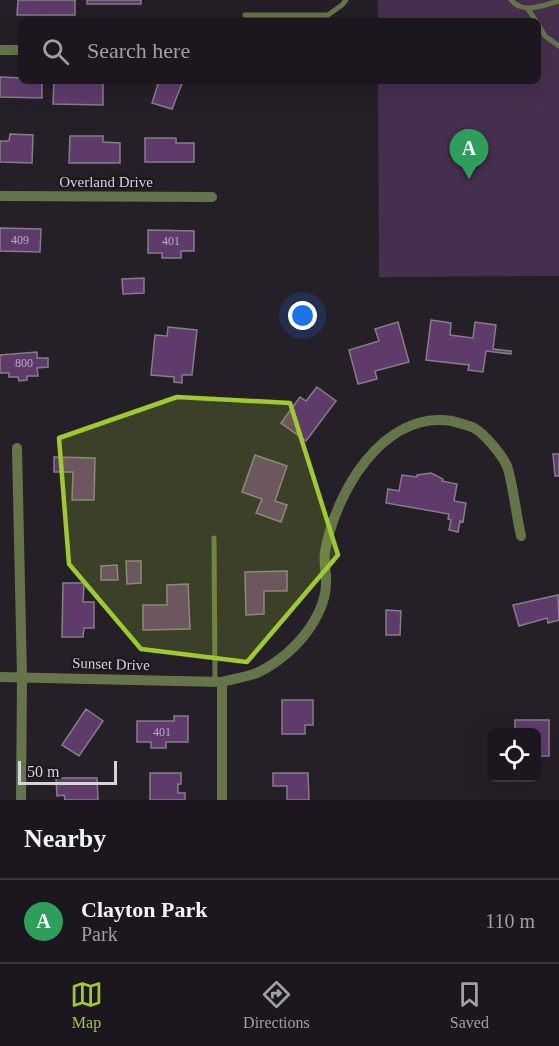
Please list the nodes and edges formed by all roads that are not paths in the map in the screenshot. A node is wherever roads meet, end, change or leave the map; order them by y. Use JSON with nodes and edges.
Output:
{"nodes":[{"id":1,"x":346,"y":0,"type":"edge"},
{"id":2,"x":511,"y":0,"type":"edge"},
{"id":3,"x":559,"y":1,"type":"edge"},
{"id":4,"x":528,"y":9,"type":"junction"},
{"id":5,"x":245,"y":15,"type":"dead end"},
{"id":6,"x":534,"y":18,"type":"edge"},
{"id":7,"x":541,"y":30,"type":"edge"},
{"id":8,"x":559,"y":46,"type":"edge"},
{"id":9,"x":0,"y":50,"type":"edge"},
{"id":10,"x":18,"y":50,"type":"edge"},
{"id":11,"x":0,"y":196,"type":"edge"},
{"id":12,"x":212,"y":197,"type":"dead end"},
{"id":13,"x":17,"y":448,"type":"dead end"},
{"id":14,"x":521,"y":536,"type":"dead end"},
{"id":15,"x":214,"y":538,"type":"dead end"},
{"id":16,"x":0,"y":677,"type":"edge"},
{"id":17,"x":22,"y":677,"type":"junction"},
{"id":18,"x":219,"y":682,"type":"junction"},
{"id":19,"x":21,"y":800,"type":"edge"},
{"id":20,"x":222,"y":800,"type":"edge"}],
"edges":[{"from":1,"to":5,"type":"lane"},
{"from":2,"to":4,"type":"lane"},
{"from":3,"to":4,"type":"lane"},
{"from":4,"to":6,"type":"lane"},
{"from":7,"to":8,"type":"lane"},
{"from":9,"to":10,"type":"street"},
{"from":11,"to":12,"type":"street","name":"Overland Drive"},
{"from":13,"to":17,"type":"street"},
{"from":14,"to":18,"type":"street","name":"Sunset Drive"},
{"from":15,"to":18,"type":"lane"},
{"from":16,"to":17,"type":"street","name":"Sunset Drive"},
{"from":17,"to":18,"type":"street","name":"Sunset Drive"},
{"from":17,"to":19,"type":"street"},
{"from":18,"to":20,"type":"street"}]}
